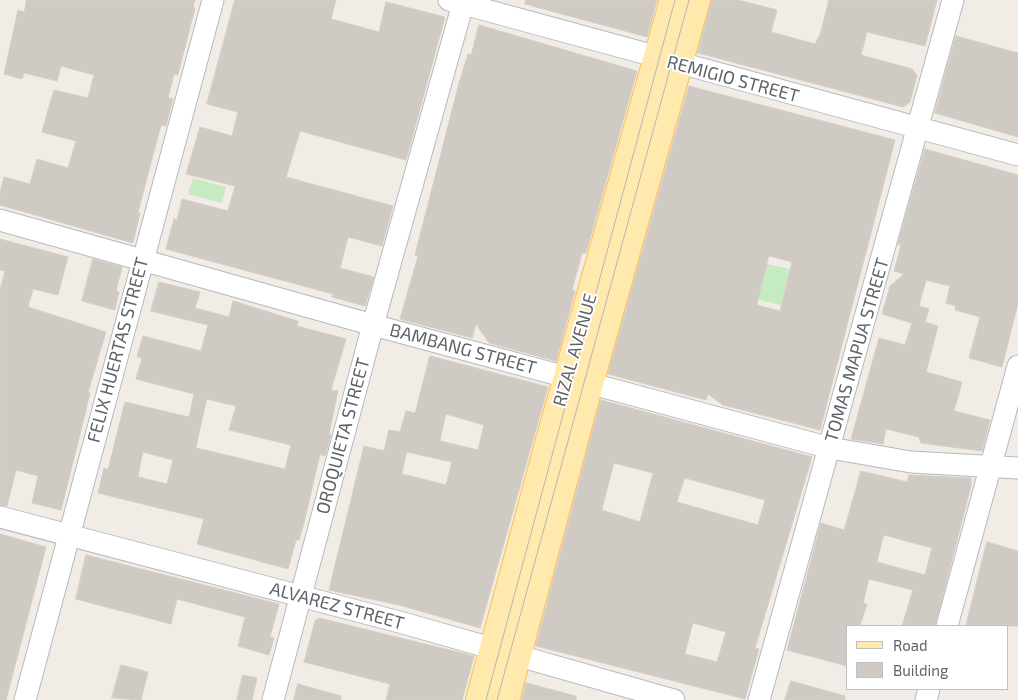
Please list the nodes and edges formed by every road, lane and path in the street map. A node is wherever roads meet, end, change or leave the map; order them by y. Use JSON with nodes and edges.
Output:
{"nodes":[{"id":1,"x":213,"y":0,"type":"edge"},
{"id":2,"x":673,"y":0,"type":"edge"},
{"id":3,"x":697,"y":0,"type":"edge"},
{"id":4,"x":953,"y":0,"type":"edge"},
{"id":5,"x":459,"y":1,"type":"edge"},
{"id":6,"x":669,"y":61,"type":"junction"},
{"id":7,"x":919,"y":128,"type":"junction"},
{"id":8,"x":1018,"y":155,"type":"edge"},
{"id":9,"x":0,"y":220,"type":"edge"},
{"id":10,"x":142,"y":259,"type":"junction"},
{"id":11,"x":373,"y":325,"type":"junction"},
{"id":12,"x":1018,"y":366,"type":"edge"},
{"id":13,"x":579,"y":380,"type":"junction"},
{"id":14,"x":830,"y":448,"type":"junction"},
{"id":15,"x":992,"y":467,"type":"junction"},
{"id":16,"x":1018,"y":468,"type":"edge"},
{"id":17,"x":0,"y":517,"type":"edge"},
{"id":18,"x":68,"y":536,"type":"junction"},
{"id":19,"x":300,"y":596,"type":"junction"},
{"id":20,"x":947,"y":625,"type":"edge"},
{"id":21,"x":493,"y":649,"type":"junction"},
{"id":22,"x":518,"y":656,"type":"junction"},
{"id":23,"x":25,"y":700,"type":"edge"},
{"id":24,"x":272,"y":700,"type":"edge"},
{"id":25,"x":479,"y":700,"type":"edge"},
{"id":26,"x":506,"y":700,"type":"edge"},
{"id":27,"x":674,"y":700,"type":"edge"},
{"id":28,"x":759,"y":700,"type":"edge"}],
"edges":[{"from":1,"to":10,"type":"street","name":"FELIX HUERTAS STREET"},
{"from":2,"to":6,"type":"main road","name":"RIZAL AVENUE"},
{"from":3,"to":6,"type":"main road","name":"RIZAL AVENUE"},
{"from":4,"to":7,"type":"street","name":"TOMAS MAPUA STREET"},
{"from":5,"to":6,"type":"street","name":"REMIGIO STREET"},
{"from":5,"to":11,"type":"street","name":"OROQUIETA STREET"},
{"from":6,"to":7,"type":"street","name":"REMIGIO STREET"},
{"from":6,"to":13,"type":"main road","name":"RIZAL AVENUE"},
{"from":7,"to":8,"type":"street","name":"REMIGIO STREET"},
{"from":7,"to":14,"type":"street","name":"TOMAS MAPUA STREET"},
{"from":9,"to":10,"type":"street","name":"BAMBANG STREET"},
{"from":10,"to":11,"type":"street","name":"BAMBANG STREET"},
{"from":10,"to":18,"type":"street","name":"FELIX HUERTAS STREET"},
{"from":11,"to":13,"type":"street","name":"BAMBANG STREET"},
{"from":11,"to":19,"type":"street","name":"OROQUIETA STREET"},
{"from":12,"to":15,"type":"street"},
{"from":13,"to":14,"type":"street","name":"BAMBANG STREET"},
{"from":13,"to":21,"type":"main road","name":"RIZAL AVENUE"},
{"from":13,"to":22,"type":"main road","name":"RIZAL AVENUE"},
{"from":14,"to":15,"type":"street","name":"BAMBANG STREET"},
{"from":14,"to":28,"type":"street","name":"TOMAS MAPUA STREET"},
{"from":15,"to":16,"type":"street","name":"BAMBANG STREET"},
{"from":15,"to":20,"type":"street"},
{"from":17,"to":18,"type":"street","name":"ALVAREZ STREET"},
{"from":18,"to":19,"type":"street","name":"ALVAREZ STREET"},
{"from":18,"to":23,"type":"street","name":"FELIX HUERTAS STREET"},
{"from":19,"to":21,"type":"street","name":"ALVAREZ STREET"},
{"from":19,"to":24,"type":"street","name":"OROQUIETA STREET"},
{"from":21,"to":22,"type":"street","name":"ALVAREZ STREET"},
{"from":21,"to":25,"type":"main road","name":"RIZAL AVENUE"},
{"from":22,"to":26,"type":"main road","name":"RIZAL AVENUE"},
{"from":22,"to":27,"type":"street","name":"ALVAREZ STREET"}]}
